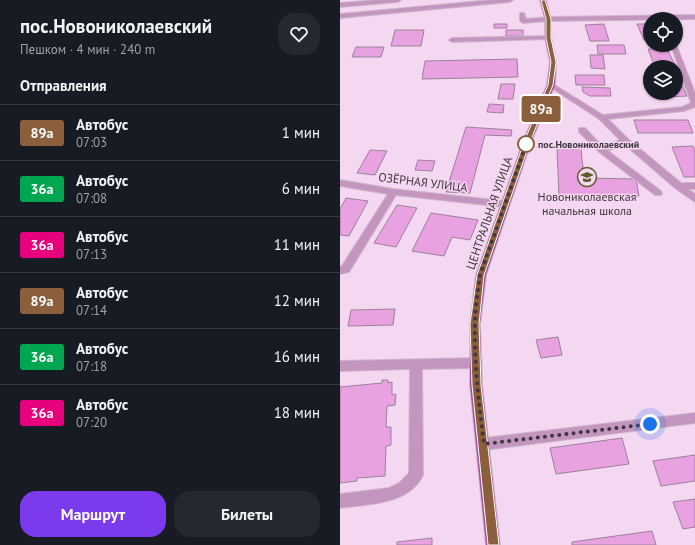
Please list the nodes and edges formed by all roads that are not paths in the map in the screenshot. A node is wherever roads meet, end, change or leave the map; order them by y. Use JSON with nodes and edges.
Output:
{"nodes":[{"id":1,"x":398,"y":0,"type":"edge"},
{"id":2,"x":510,"y":0,"type":"edge"},
{"id":3,"x":543,"y":0,"type":"edge"},
{"id":4,"x":340,"y":5,"type":"edge"},
{"id":5,"x":522,"y":14,"type":"dead end"},
{"id":6,"x":340,"y":16,"type":"edge"},
{"id":7,"x":683,"y":17,"type":"edge"},
{"id":8,"x":695,"y":17,"type":"edge"},
{"id":9,"x":643,"y":18,"type":"edge"},
{"id":10,"x":548,"y":19,"type":"junction"},
{"id":11,"x":548,"y":38,"type":"junction"},
{"id":12,"x":452,"y":40,"type":"dead end"},
{"id":13,"x":677,"y":52,"type":"edge"},
{"id":14,"x":551,"y":85,"type":"junction"},
{"id":15,"x":695,"y":103,"type":"edge"},
{"id":16,"x":602,"y":117,"type":"junction"},
{"id":17,"x":582,"y":130,"type":"dead end"},
{"id":18,"x":625,"y":141,"type":"junction"},
{"id":19,"x":602,"y":150,"type":"junction"},
{"id":20,"x":340,"y":184,"type":"edge"},
{"id":21,"x":678,"y":186,"type":"junction"},
{"id":22,"x":695,"y":186,"type":"edge"},
{"id":23,"x":393,"y":192,"type":"junction"},
{"id":24,"x":658,"y":192,"type":"dead end"},
{"id":25,"x":695,"y":199,"type":"edge"},
{"id":26,"x":504,"y":204,"type":"junction"},
{"id":27,"x":340,"y":270,"type":"edge"},
{"id":28,"x":476,"y":363,"type":"junction"},
{"id":29,"x":416,"y":364,"type":"junction"},
{"id":30,"x":340,"y":366,"type":"edge"},
{"id":31,"x":695,"y":418,"type":"edge"},
{"id":32,"x":484,"y":444,"type":"junction"},
{"id":33,"x":340,"y":501,"type":"edge"},
{"id":34,"x":493,"y":545,"type":"edge"}],
"edges":[{"from":1,"to":4,"type":"street"},
{"from":2,"to":6,"type":"street"},
{"from":3,"to":10,"type":"main road","name":"ЦЕНТРАЛЬНАЯ УЛИЦА"},
{"from":5,"to":10,"type":"street"},
{"from":7,"to":8,"type":"street"},
{"from":9,"to":10,"type":"street"},
{"from":10,"to":11,"type":"main road","name":"ЦЕНТРАЛЬНАЯ УЛИЦА"},
{"from":11,"to":12,"type":"street"},
{"from":11,"to":14,"type":"main road","name":"ЦЕНТРАЛЬНАЯ УЛИЦА"},
{"from":13,"to":15,"type":"street"},
{"from":14,"to":16,"type":"street"},
{"from":14,"to":26,"type":"main road","name":"ЦЕНТРАЛЬНАЯ УЛИЦА"},
{"from":15,"to":16,"type":"street"},
{"from":16,"to":18,"type":"street"},
{"from":17,"to":19,"type":"street"},
{"from":18,"to":19,"type":"street"},
{"from":18,"to":21,"type":"street"},
{"from":19,"to":24,"type":"street"},
{"from":20,"to":23,"type":"street","name":"ОЗЁРНАЯ УЛИЦА"},
{"from":21,"to":22,"type":"street"},
{"from":21,"to":25,"type":"street"},
{"from":23,"to":26,"type":"street","name":"ОЗЁРНАЯ УЛИЦА"},
{"from":23,"to":27,"type":"street"},
{"from":26,"to":28,"type":"main road","name":"ЦЕНТРАЛЬНАЯ УЛИЦА"},
{"from":28,"to":29,"type":"street"},
{"from":28,"to":32,"type":"main road","name":"ЦЕНТРАЛЬНАЯ УЛИЦА"},
{"from":29,"to":30,"type":"street"},
{"from":29,"to":33,"type":"street"},
{"from":31,"to":32,"type":"street"},
{"from":32,"to":34,"type":"main road","name":"ЦЕНТРАЛЬНАЯ УЛИЦА"}]}
